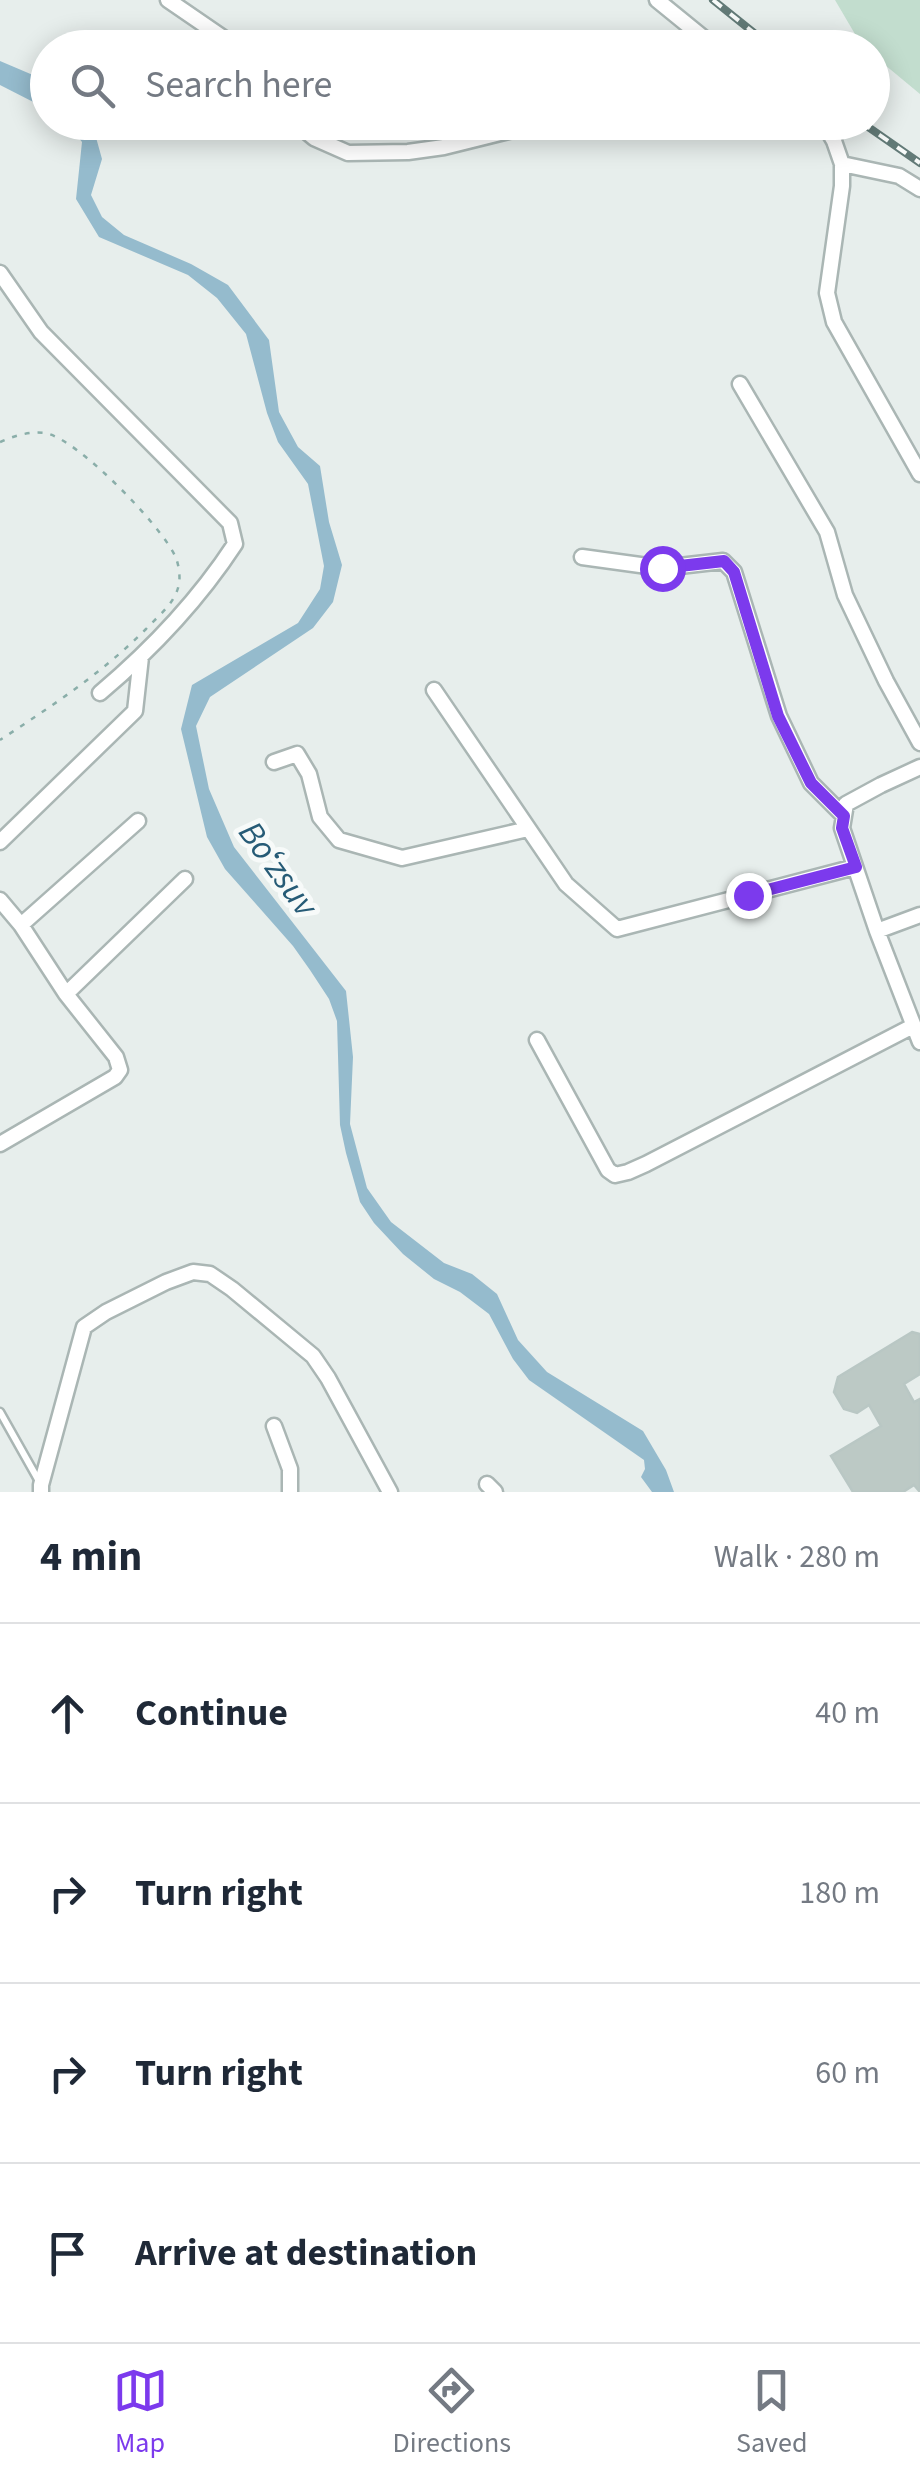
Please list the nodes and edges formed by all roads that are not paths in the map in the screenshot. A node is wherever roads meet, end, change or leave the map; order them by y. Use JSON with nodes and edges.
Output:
{"nodes":[{"id":1,"x":168,"y":0,"type":"edge"},
{"id":2,"x":657,"y":0,"type":"edge"},
{"id":3,"x":213,"y":30,"type":"edge"},
{"id":4,"x":694,"y":30,"type":"edge"},
{"id":5,"x":319,"y":140,"type":"edge"},
{"id":6,"x":472,"y":140,"type":"edge"},
{"id":7,"x":833,"y":140,"type":"edge"},
{"id":8,"x":842,"y":164,"type":"junction"},
{"id":9,"x":920,"y":189,"type":"edge"},
{"id":10,"x":0,"y":272,"type":"edge"},
{"id":11,"x":740,"y":384,"type":"dead end"},
{"id":12,"x":920,"y":474,"type":"edge"},
{"id":13,"x":582,"y":557,"type":"dead end"},
{"id":14,"x":140,"y":657,"type":"junction"},
{"id":15,"x":434,"y":690,"type":"dead end"},
{"id":16,"x":100,"y":693,"type":"dead end"},
{"id":17,"x":920,"y":743,"type":"edge"},
{"id":18,"x":274,"y":762,"type":"dead end"},
{"id":19,"x":920,"y":767,"type":"edge"},
{"id":20,"x":844,"y":816,"type":"junction"},
{"id":21,"x":138,"y":821,"type":"dead end"},
{"id":22,"x":528,"y":829,"type":"junction"},
{"id":23,"x":0,"y":842,"type":"edge"},
{"id":24,"x":856,"y":867,"type":"junction"},
{"id":25,"x":185,"y":879,"type":"dead end"},
{"id":26,"x":0,"y":900,"type":"edge"},
{"id":27,"x":920,"y":916,"type":"edge"},
{"id":28,"x":21,"y":925,"type":"junction"},
{"id":29,"x":878,"y":931,"type":"junction"},
{"id":30,"x":66,"y":994,"type":"junction"},
{"id":31,"x":912,"y":1026,"type":"junction"},
{"id":32,"x":537,"y":1040,"type":"dead end"},
{"id":33,"x":920,"y":1042,"type":"edge"},
{"id":34,"x":0,"y":1144,"type":"edge"},
{"id":35,"x":0,"y":1412,"type":"edge"},
{"id":36,"x":274,"y":1426,"type":"dead end"},
{"id":37,"x":41,"y":1488,"type":"edge"},
{"id":38,"x":290,"y":1492,"type":"edge"},
{"id":39,"x":390,"y":1492,"type":"edge"}],
"edges":[{"from":1,"to":3,"type":"street"},
{"from":2,"to":4,"type":"street"},
{"from":5,"to":6,"type":"street"},
{"from":7,"to":8,"type":"street"},
{"from":8,"to":9,"type":"street"},
{"from":8,"to":12,"type":"street"},
{"from":10,"to":14,"type":"street"},
{"from":11,"to":17,"type":"street"},
{"from":13,"to":20,"type":"street"},
{"from":14,"to":16,"type":"street"},
{"from":14,"to":23,"type":"street"},
{"from":15,"to":22,"type":"street"},
{"from":18,"to":22,"type":"street"},
{"from":19,"to":20,"type":"street"},
{"from":20,"to":24,"type":"street"},
{"from":21,"to":28,"type":"street"},
{"from":22,"to":24,"type":"street"},
{"from":24,"to":29,"type":"street"},
{"from":25,"to":30,"type":"street"},
{"from":26,"to":28,"type":"street"},
{"from":27,"to":29,"type":"street"},
{"from":28,"to":30,"type":"street"},
{"from":29,"to":31,"type":"street"},
{"from":30,"to":34,"type":"street"},
{"from":31,"to":32,"type":"street"},
{"from":31,"to":33,"type":"street"},
{"from":35,"to":37,"type":"lane"},
{"from":36,"to":38,"type":"street"},
{"from":37,"to":39,"type":"street"}]}
